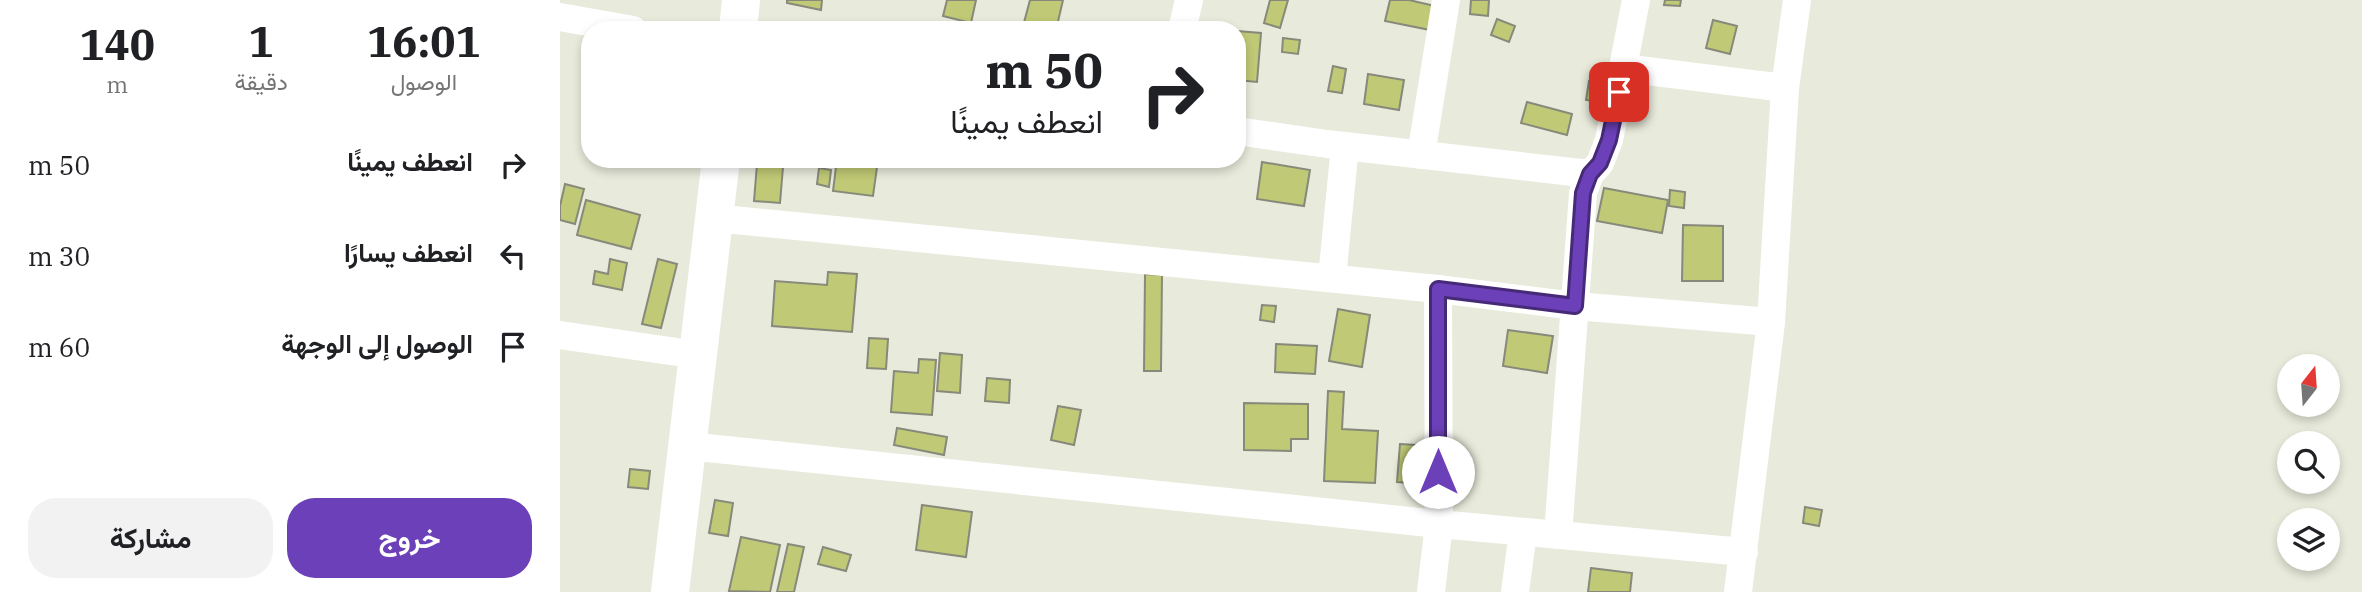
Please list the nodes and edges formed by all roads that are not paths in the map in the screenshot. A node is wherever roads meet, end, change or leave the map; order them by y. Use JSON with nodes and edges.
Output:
{"nodes":[{"id":1,"x":741,"y":0,"type":"edge"},
{"id":2,"x":1189,"y":0,"type":"edge"},
{"id":3,"x":1446,"y":0,"type":"edge"},
{"id":4,"x":1636,"y":0,"type":"edge"},
{"id":5,"x":1797,"y":0,"type":"edge"},
{"id":6,"x":560,"y":17,"type":"edge"},
{"id":7,"x":582,"y":21,"type":"edge"},
{"id":8,"x":739,"y":21,"type":"edge"},
{"id":9,"x":1184,"y":21,"type":"edge"},
{"id":10,"x":1623,"y":68,"type":"junction"},
{"id":11,"x":1785,"y":88,"type":"junction"},
{"id":12,"x":1246,"y":132,"type":"edge"},
{"id":13,"x":1345,"y":146,"type":"junction"},
{"id":14,"x":1421,"y":155,"type":"junction"},
{"id":15,"x":721,"y":168,"type":"edge"},
{"id":16,"x":1590,"y":174,"type":"junction"},
{"id":17,"x":713,"y":218,"type":"junction"},
{"id":18,"x":1332,"y":278,"type":"junction"},
{"id":19,"x":1438,"y":289,"type":"junction"},
{"id":20,"x":1575,"y":306,"type":"junction"},
{"id":21,"x":1770,"y":323,"type":"junction"},
{"id":22,"x":560,"y":335,"type":"edge"},
{"id":23,"x":698,"y":355,"type":"junction"},
{"id":24,"x":688,"y":446,"type":"junction"},
{"id":25,"x":1439,"y":524,"type":"junction"},
{"id":26,"x":1523,"y":532,"type":"junction"},
{"id":27,"x":1558,"y":535,"type":"junction"},
{"id":28,"x":1744,"y":552,"type":"junction"},
{"id":29,"x":670,"y":592,"type":"edge"},
{"id":30,"x":1431,"y":592,"type":"edge"},
{"id":31,"x":1515,"y":592,"type":"edge"},
{"id":32,"x":1738,"y":592,"type":"edge"}],
"edges":[{"from":1,"to":8,"type":"main road"},
{"from":2,"to":9,"type":"street"},
{"from":3,"to":14,"type":"street"},
{"from":4,"to":10,"type":"street"},
{"from":5,"to":11,"type":"street"},
{"from":6,"to":7,"type":"street"},
{"from":10,"to":11,"type":"street"},
{"from":10,"to":16,"type":"street"},
{"from":11,"to":21,"type":"street"},
{"from":12,"to":13,"type":"street"},
{"from":13,"to":14,"type":"street"},
{"from":13,"to":18,"type":"street"},
{"from":14,"to":16,"type":"street"},
{"from":15,"to":17,"type":"main road"},
{"from":16,"to":20,"type":"street"},
{"from":17,"to":18,"type":"street"},
{"from":17,"to":23,"type":"main road"},
{"from":18,"to":19,"type":"street"},
{"from":19,"to":20,"type":"street"},
{"from":19,"to":25,"type":"street"},
{"from":20,"to":21,"type":"street"},
{"from":20,"to":27,"type":"street"},
{"from":21,"to":28,"type":"street"},
{"from":22,"to":23,"type":"street"},
{"from":23,"to":24,"type":"main road"},
{"from":24,"to":25,"type":"street"},
{"from":24,"to":29,"type":"main road"},
{"from":25,"to":26,"type":"street"},
{"from":25,"to":30,"type":"street"},
{"from":26,"to":27,"type":"street"},
{"from":26,"to":31,"type":"street"},
{"from":27,"to":28,"type":"street"},
{"from":28,"to":32,"type":"street"}]}
